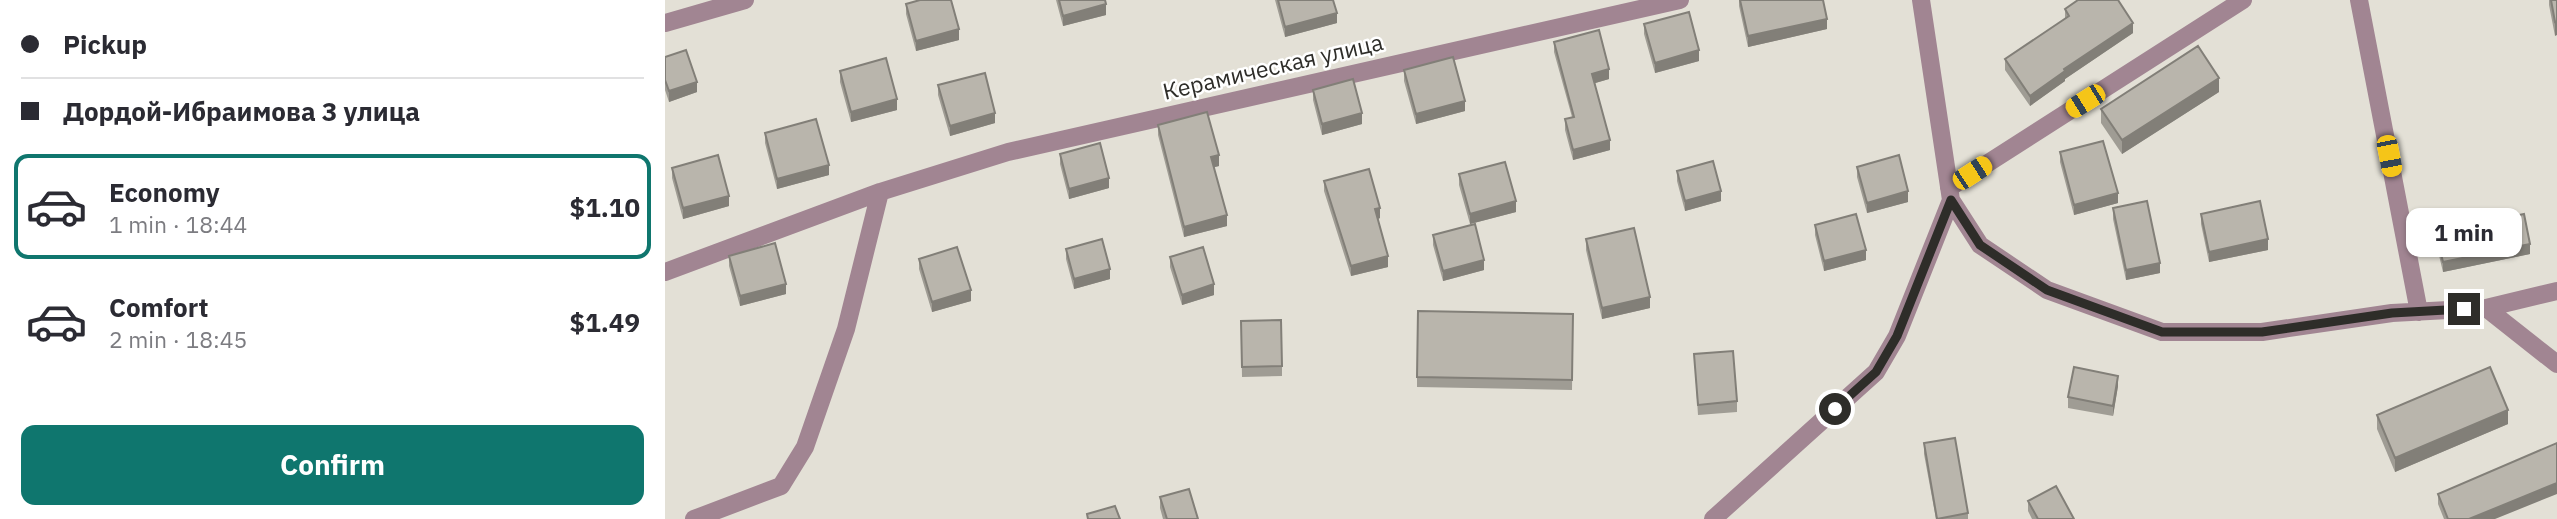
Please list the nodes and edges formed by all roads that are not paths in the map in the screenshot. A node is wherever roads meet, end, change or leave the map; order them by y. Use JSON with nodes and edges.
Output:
{"nodes":[{"id":1,"x":745,"y":0,"type":"edge"},
{"id":2,"x":1680,"y":0,"type":"edge"},
{"id":3,"x":1921,"y":0,"type":"edge"},
{"id":4,"x":2243,"y":0,"type":"edge"},
{"id":5,"x":2359,"y":0,"type":"edge"},
{"id":6,"x":665,"y":23,"type":"edge"},
{"id":7,"x":880,"y":192,"type":"junction"},
{"id":8,"x":1950,"y":194,"type":"junction"},
{"id":9,"x":665,"y":272,"type":"edge"},
{"id":10,"x":2557,"y":291,"type":"edge"},
{"id":11,"x":2486,"y":308,"type":"junction"},
{"id":12,"x":2419,"y":312,"type":"junction"},
{"id":13,"x":2557,"y":364,"type":"edge"},
{"id":14,"x":694,"y":519,"type":"edge"},
{"id":15,"x":1713,"y":519,"type":"edge"}],
"edges":[{"from":1,"to":6,"type":"street"},
{"from":2,"to":7,"type":"street","name":"Керамическая улица"},
{"from":3,"to":8,"type":"street"},
{"from":4,"to":8,"type":"street"},
{"from":5,"to":12,"type":"street"},
{"from":7,"to":9,"type":"street","name":"Керамическая улица"},
{"from":7,"to":14,"type":"street"},
{"from":8,"to":12,"type":"street"},
{"from":8,"to":15,"type":"street"},
{"from":10,"to":11,"type":"street"},
{"from":11,"to":12,"type":"street"},
{"from":11,"to":13,"type":"street"}]}
